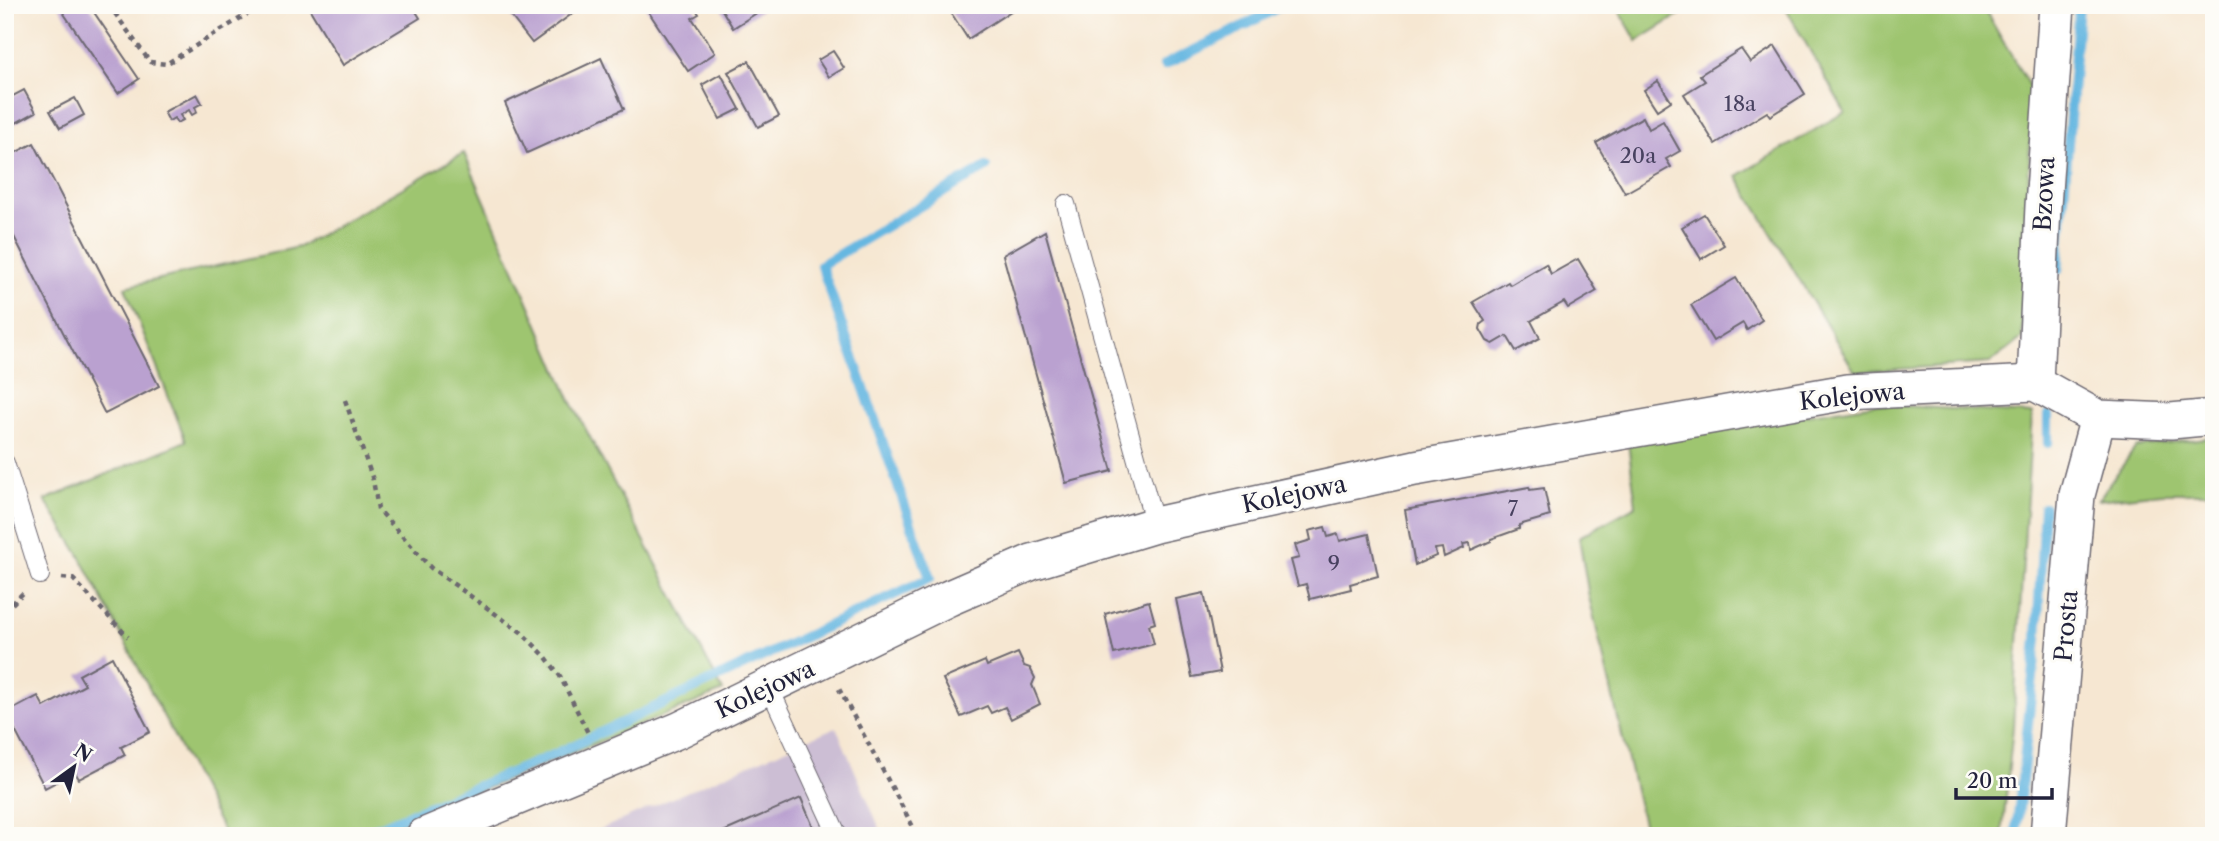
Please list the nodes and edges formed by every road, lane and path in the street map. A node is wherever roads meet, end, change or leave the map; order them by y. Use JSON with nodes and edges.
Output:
{"nodes":[{"id":1,"x":110,"y":5,"type":"edge"},
{"id":2,"x":262,"y":5,"type":"edge"},
{"id":3,"x":2057,"y":5,"type":"edge"},
{"id":4,"x":1066,"y":204,"type":"dead end"},
{"id":5,"x":2035,"y":383,"type":"junction"},
{"id":6,"x":345,"y":400,"type":"dead end"},
{"id":7,"x":2214,"y":417,"type":"edge"},
{"id":8,"x":2098,"y":418,"type":"junction"},
{"id":9,"x":5,"y":463,"type":"edge"},
{"id":10,"x":1155,"y":525,"type":"junction"},
{"id":11,"x":40,"y":575,"type":"joint"},
{"id":12,"x":128,"y":637,"type":"dead end"},
{"id":13,"x":824,"y":661,"type":"junction"},
{"id":14,"x":769,"y":687,"type":"junction"},
{"id":15,"x":585,"y":724,"type":"dead end"},
{"id":16,"x":424,"y":836,"type":"edge"},
{"id":17,"x":838,"y":836,"type":"edge"},
{"id":18,"x":918,"y":836,"type":"edge"},
{"id":19,"x":2048,"y":836,"type":"edge"}],
"edges":[{"from":1,"to":2,"type":"path"},
{"from":3,"to":5,"type":"street","name":"Bzowa"},
{"from":4,"to":10,"type":"lane"},
{"from":5,"to":8,"type":"street"},
{"from":5,"to":10,"type":"street","name":"Kolejowa"},
{"from":6,"to":15,"type":"path"},
{"from":7,"to":8,"type":"street"},
{"from":8,"to":19,"type":"street","name":"Prosta"},
{"from":9,"to":11,"type":"lane"},
{"from":10,"to":13,"type":"street","name":"Kolejowa"},
{"from":11,"to":12,"type":"path"},
{"from":13,"to":14,"type":"street","name":"Kolejowa"},
{"from":13,"to":18,"type":"path"},
{"from":14,"to":16,"type":"street","name":"Kolejowa"},
{"from":14,"to":17,"type":"lane"}]}
